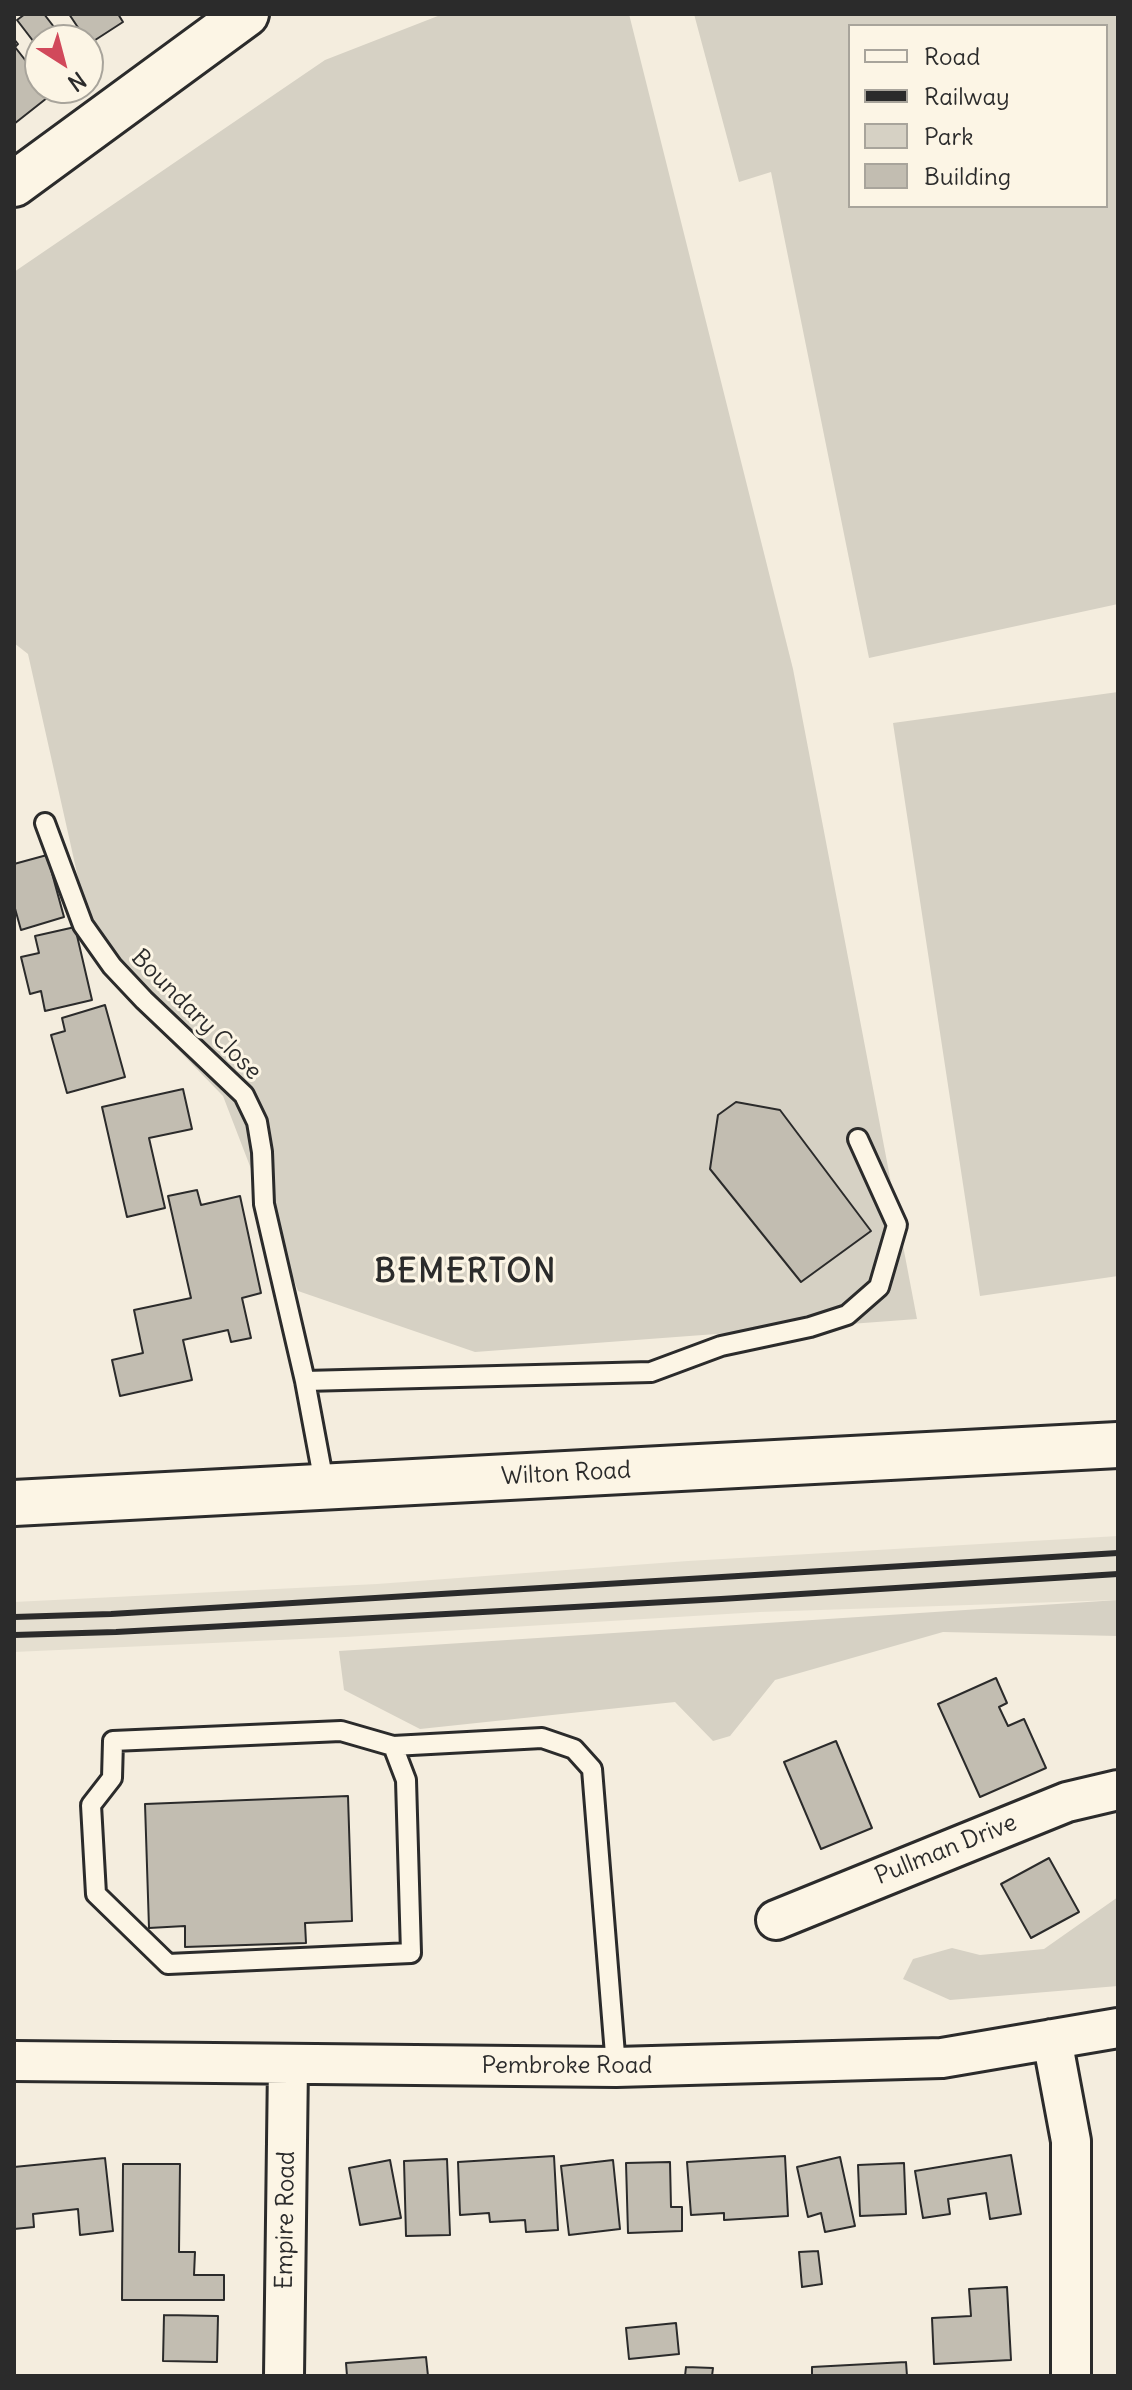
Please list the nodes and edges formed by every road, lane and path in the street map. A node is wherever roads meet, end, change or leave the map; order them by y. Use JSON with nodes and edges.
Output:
{"nodes":[{"id":1,"x":246,"y":14,"type":"edge"},
{"id":2,"x":14,"y":184,"type":"edge"},
{"id":3,"x":45,"y":823,"type":"dead end"},
{"id":4,"x":858,"y":1139,"type":"dead end"},
{"id":5,"x":305,"y":1381,"type":"junction"},
{"id":6,"x":1118,"y":1445,"type":"edge"},
{"id":7,"x":325,"y":1488,"type":"junction"},
{"id":8,"x":14,"y":1503,"type":"edge"},
{"id":9,"x":393,"y":1746,"type":"junction"},
{"id":10,"x":1118,"y":1790,"type":"edge"},
{"id":11,"x":776,"y":1920,"type":"dead end"},
{"id":12,"x":1118,"y":2028,"type":"edge"},
{"id":13,"x":1052,"y":2039,"type":"junction"},
{"id":14,"x":14,"y":2061,"type":"edge"},
{"id":15,"x":288,"y":2064,"type":"junction"},
{"id":16,"x":616,"y":2067,"type":"junction"},
{"id":17,"x":284,"y":2376,"type":"edge"},
{"id":18,"x":1071,"y":2376,"type":"edge"}],
"edges":[{"from":1,"to":2,"type":"main road"},
{"from":3,"to":5,"type":"lane","name":"Boundary Close"},
{"from":4,"to":5,"type":"lane"},
{"from":5,"to":7,"type":"lane","name":"Boundary Close"},
{"from":6,"to":7,"type":"main road","name":"Wilton Road"},
{"from":7,"to":8,"type":"main road","name":"Wilton Road"},
{"from":9,"to":9,"type":"lane"},
{"from":9,"to":16,"type":"lane"},
{"from":10,"to":11,"type":"street","name":"Pullman Drive"},
{"from":12,"to":13,"type":"street","name":"Pembroke Road"},
{"from":13,"to":16,"type":"street","name":"Pembroke Road"},
{"from":13,"to":18,"type":"street"},
{"from":14,"to":15,"type":"street","name":"Pembroke Road"},
{"from":15,"to":16,"type":"street","name":"Pembroke Road"},
{"from":15,"to":17,"type":"street","name":"Empire Road"}]}
